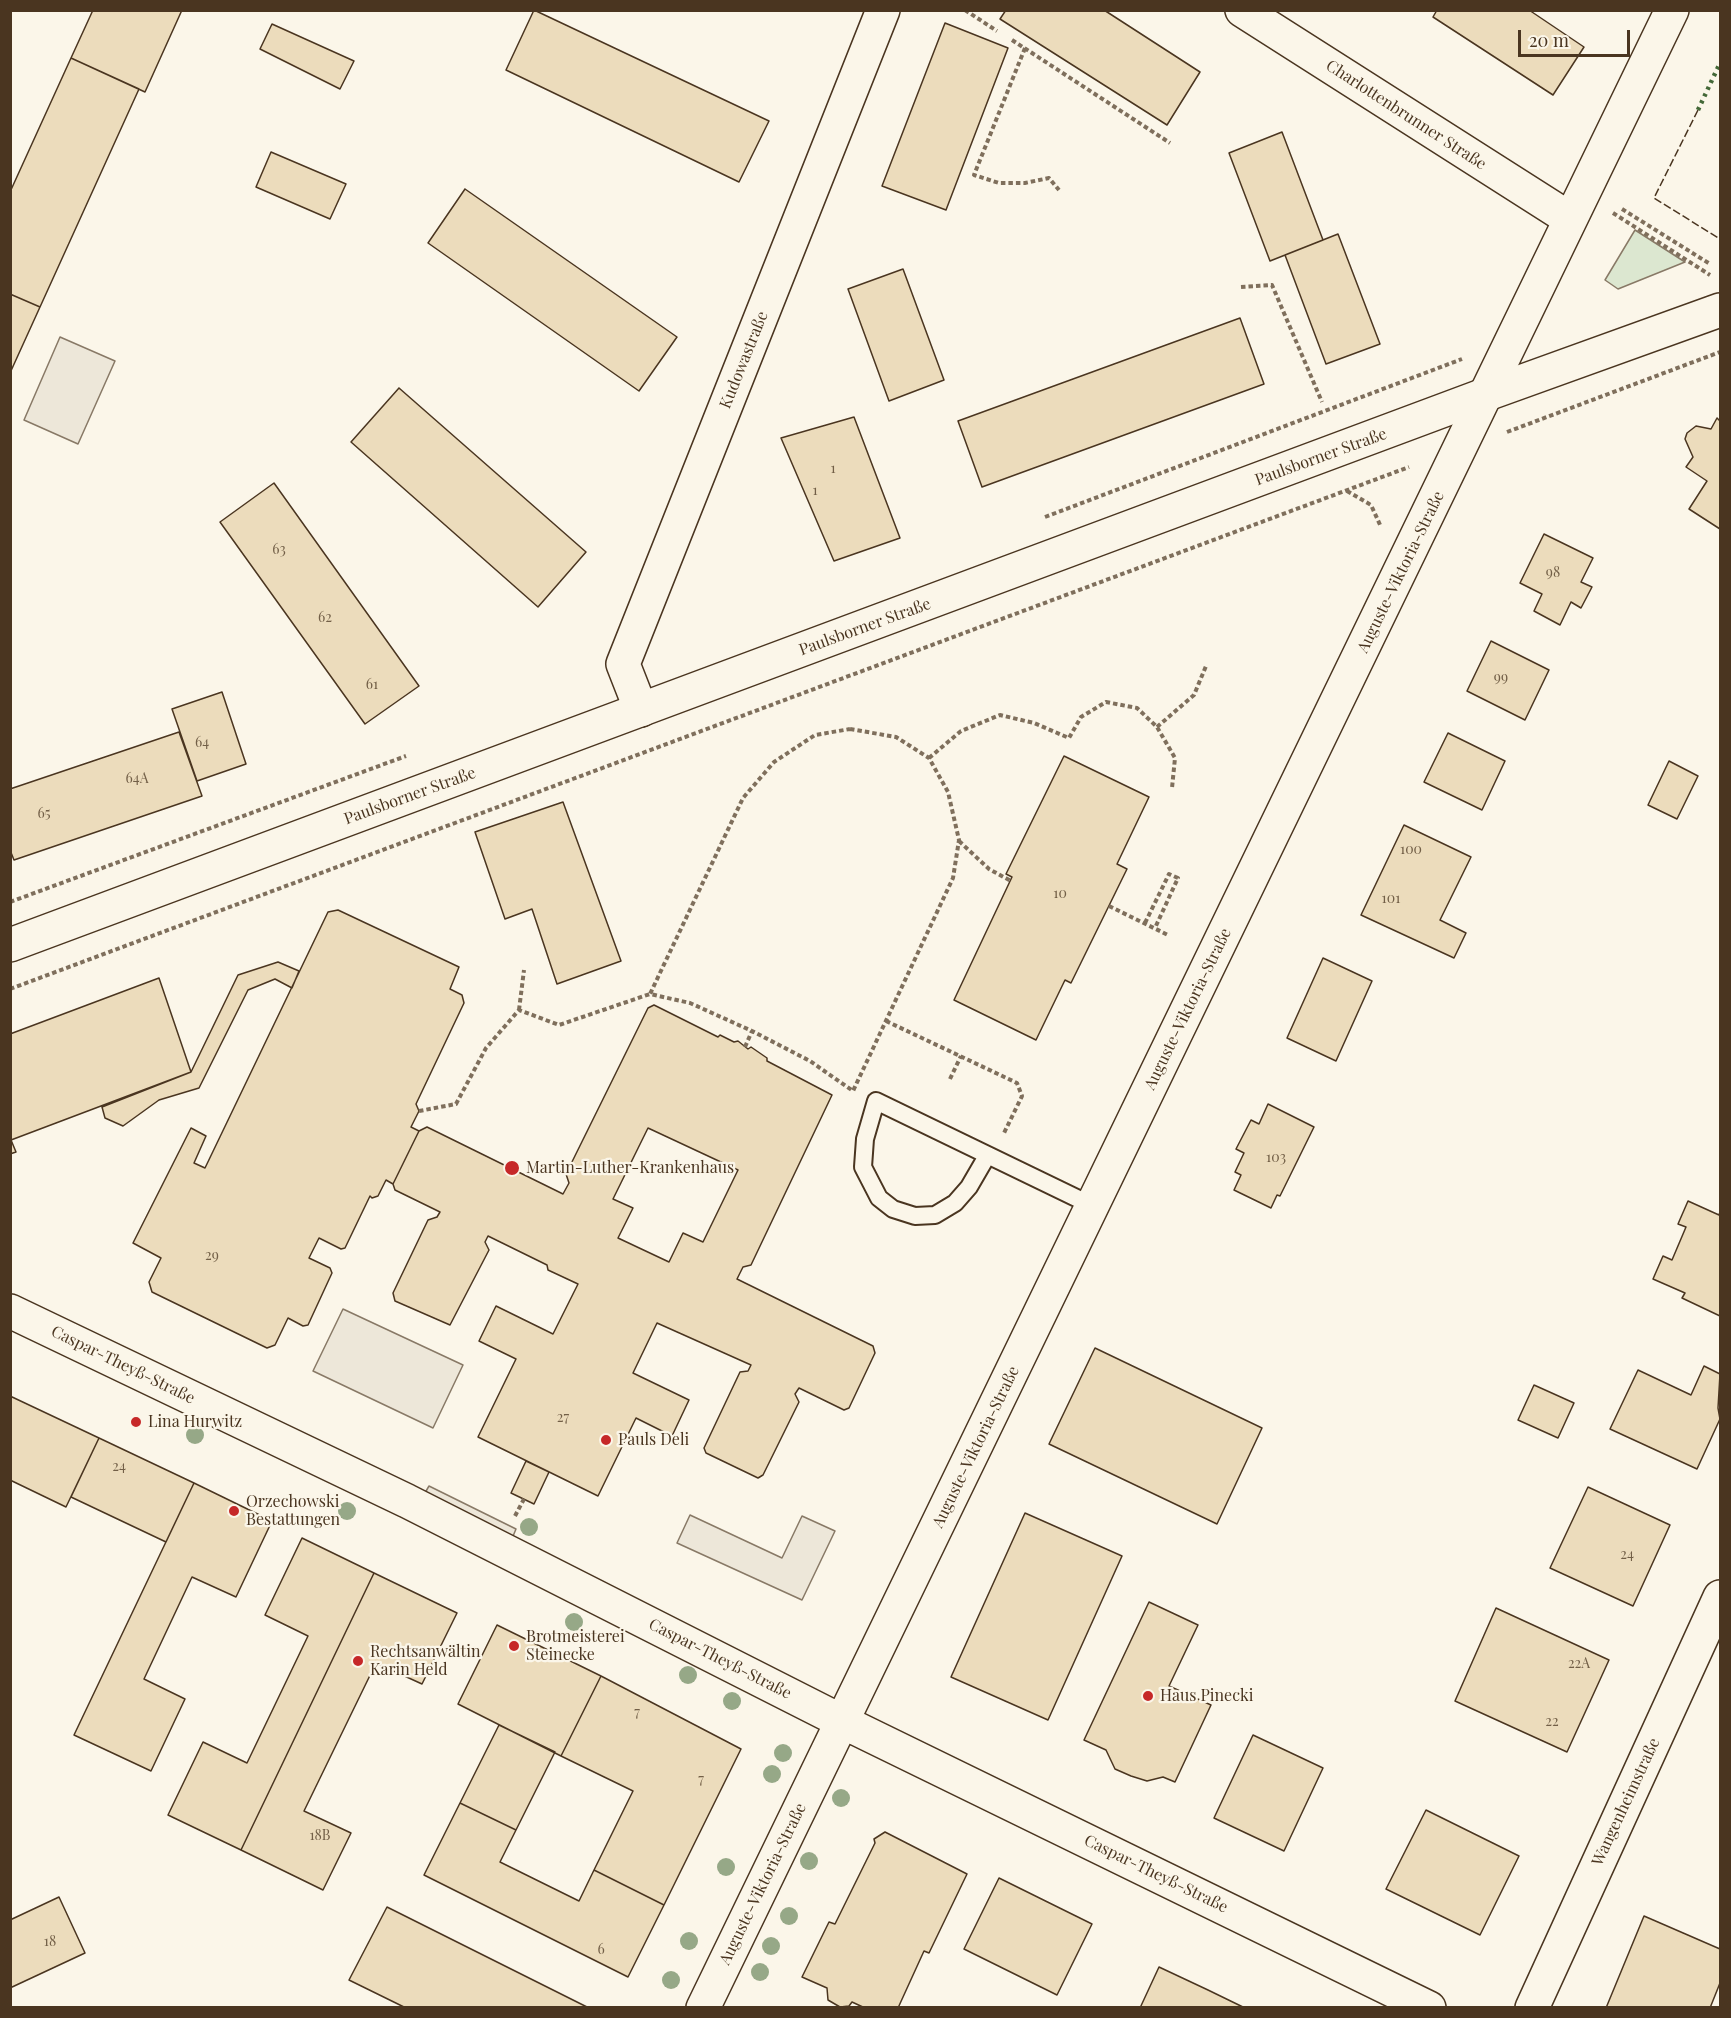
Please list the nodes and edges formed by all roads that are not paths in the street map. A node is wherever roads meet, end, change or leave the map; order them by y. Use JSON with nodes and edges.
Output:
{"nodes":[{"id":1,"x":883,"y":10,"type":"edge"},
{"id":2,"x":1242,"y":10,"type":"edge"},
{"id":3,"x":1672,"y":10,"type":"edge"},
{"id":4,"x":1569,"y":219,"type":"junction"},
{"id":5,"x":1720,"y":310,"type":"edge"},
{"id":6,"x":1487,"y":394,"type":"junction"},
{"id":7,"x":641,"y":710,"type":"junction"},
{"id":8,"x":10,"y":945,"type":"edge"},
{"id":9,"x":987,"y":1156,"type":"junction"},
{"id":10,"x":1093,"y":1206,"type":"junction"},
{"id":11,"x":10,"y":1311,"type":"edge"},
{"id":12,"x":1720,"y":1598,"type":"edge"},
{"id":13,"x":843,"y":1722,"type":"junction"},
{"id":14,"x":703,"y":2007,"type":"edge"},
{"id":15,"x":1429,"y":2007,"type":"edge"},
{"id":16,"x":1532,"y":2007,"type":"edge"}],
"edges":[{"from":1,"to":7,"type":"street","name":"Kudowastraße"},
{"from":2,"to":4,"type":"street","name":"Charlottenbrunner Straße"},
{"from":3,"to":4,"type":"street","name":"Auguste-Viktoria-Straße"},
{"from":4,"to":6,"type":"street","name":"Auguste-Viktoria-Straße"},
{"from":5,"to":6,"type":"street","name":"Paulsborner Straße"},
{"from":6,"to":7,"type":"street","name":"Paulsborner Straße"},
{"from":6,"to":10,"type":"street","name":"Auguste-Viktoria-Straße"},
{"from":7,"to":8,"type":"street","name":"Paulsborner Straße"},
{"from":9,"to":9,"type":"lane"},
{"from":9,"to":10,"type":"lane"},
{"from":10,"to":13,"type":"street","name":"Auguste-Viktoria-Straße"},
{"from":11,"to":13,"type":"street","name":"Caspar-Theyß-Straße"},
{"from":12,"to":16,"type":"street","name":"Wangenheimstraße"},
{"from":13,"to":14,"type":"street","name":"Auguste-Viktoria-Straße"},
{"from":13,"to":15,"type":"street","name":"Caspar-Theyß-Straße"}]}
